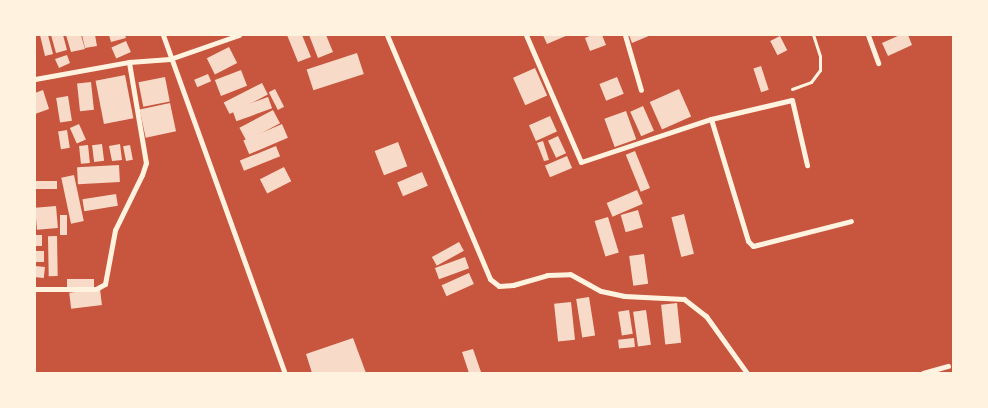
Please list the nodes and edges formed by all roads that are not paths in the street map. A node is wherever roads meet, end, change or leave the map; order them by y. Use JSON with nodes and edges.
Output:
{"nodes":[{"id":1,"x":162,"y":35,"type":"edge"},
{"id":2,"x":239,"y":35,"type":"edge"},
{"id":3,"x":387,"y":35,"type":"edge"},
{"id":4,"x":526,"y":35,"type":"edge"},
{"id":5,"x":625,"y":35,"type":"edge"},
{"id":6,"x":868,"y":35,"type":"edge"},
{"id":7,"x":170,"y":59,"type":"junction"},
{"id":8,"x":130,"y":62,"type":"junction"},
{"id":9,"x":878,"y":63,"type":"dead end"},
{"id":10,"x":35,"y":79,"type":"edge"},
{"id":11,"x":641,"y":90,"type":"dead end"},
{"id":12,"x":711,"y":119,"type":"junction"},
{"id":13,"x":808,"y":165,"type":"dead end"},
{"id":14,"x":851,"y":221,"type":"dead end"},
{"id":15,"x":35,"y":289,"type":"edge"},
{"id":16,"x":948,"y":366,"type":"dead end"},
{"id":17,"x":285,"y":373,"type":"edge"},
{"id":18,"x":747,"y":373,"type":"edge"},
{"id":19,"x":923,"y":373,"type":"edge"}],
"edges":[{"from":1,"to":7,"type":"street"},
{"from":2,"to":7,"type":"street"},
{"from":3,"to":18,"type":"street"},
{"from":4,"to":12,"type":"street"},
{"from":5,"to":11,"type":"street"},
{"from":6,"to":9,"type":"street"},
{"from":7,"to":8,"type":"street"},
{"from":7,"to":17,"type":"street"},
{"from":8,"to":10,"type":"street"},
{"from":8,"to":15,"type":"street"},
{"from":12,"to":13,"type":"street"},
{"from":12,"to":14,"type":"street"},
{"from":16,"to":19,"type":"street"}]}
